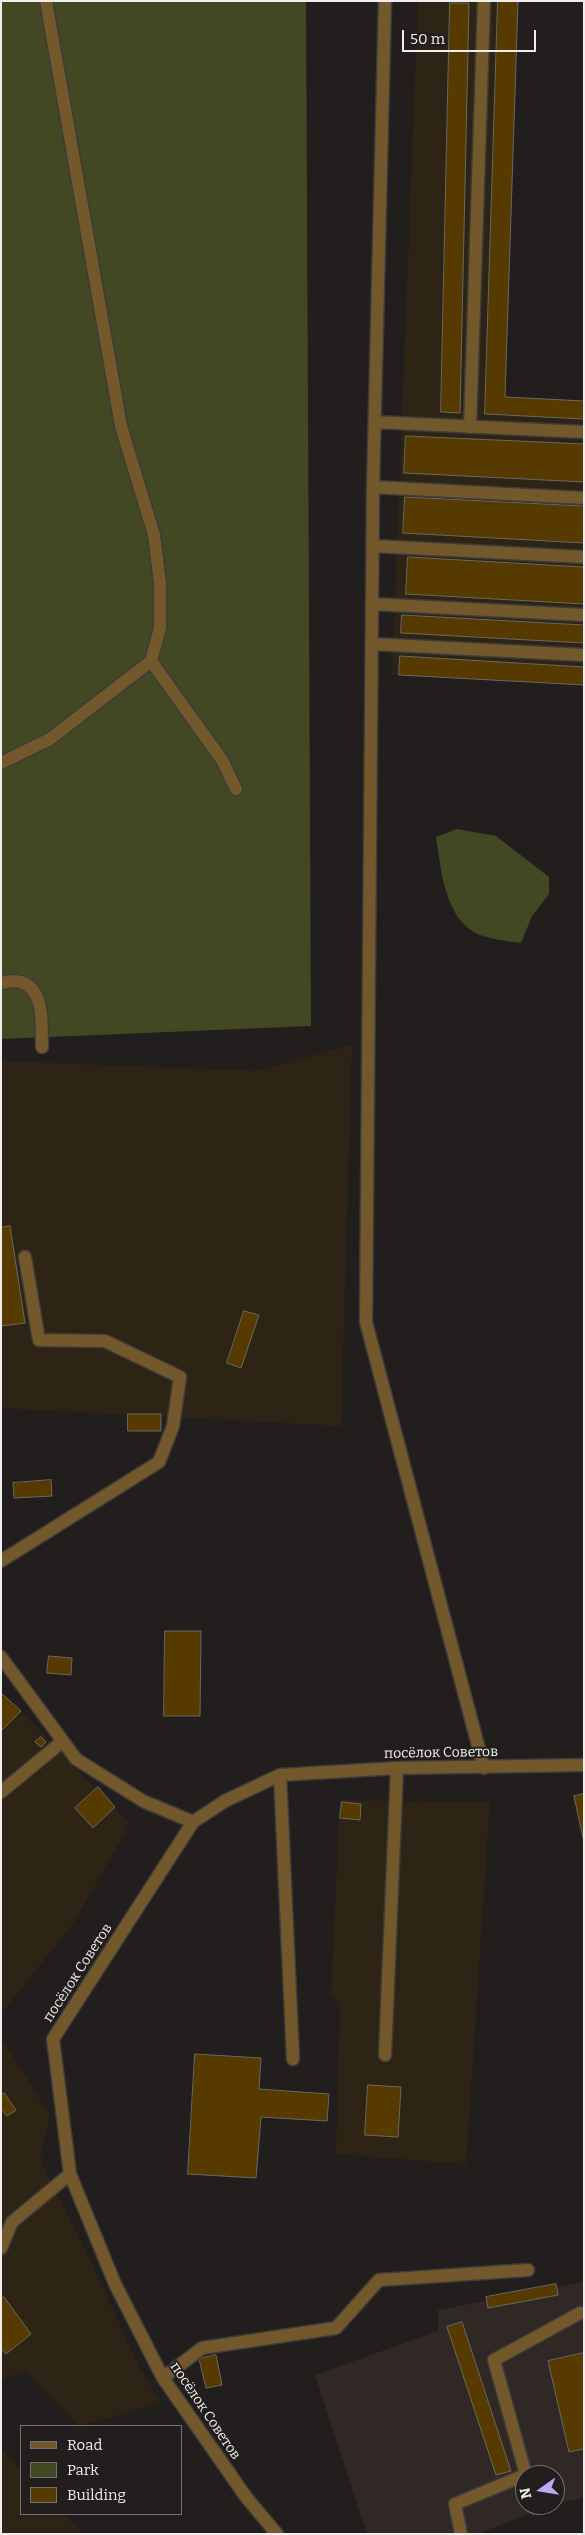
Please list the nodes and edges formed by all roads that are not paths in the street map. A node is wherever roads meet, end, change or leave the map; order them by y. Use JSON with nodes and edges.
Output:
{"nodes":[{"id":1,"x":46,"y":1,"type":"edge"},
{"id":2,"x":385,"y":1,"type":"edge"},
{"id":3,"x":484,"y":1,"type":"edge"},
{"id":4,"x":375,"y":422,"type":"junction"},
{"id":5,"x":470,"y":427,"type":"junction"},
{"id":6,"x":584,"y":432,"type":"edge"},
{"id":7,"x":374,"y":487,"type":"junction"},
{"id":8,"x":584,"y":498,"type":"edge"},
{"id":9,"x":373,"y":546,"type":"junction"},
{"id":10,"x":584,"y":557,"type":"edge"},
{"id":11,"x":372,"y":604,"type":"junction"},
{"id":12,"x":584,"y":615,"type":"edge"},
{"id":13,"x":372,"y":644,"type":"junction"},
{"id":14,"x":584,"y":655,"type":"edge"},
{"id":15,"x":151,"y":661,"type":"junction"},
{"id":16,"x":1,"y":763,"type":"edge"},
{"id":17,"x":236,"y":789,"type":"dead end"},
{"id":18,"x":1,"y":982,"type":"edge"},
{"id":19,"x":42,"y":1048,"type":"dead end"},
{"id":20,"x":25,"y":1257,"type":"dead end"},
{"id":21,"x":1,"y":1561,"type":"edge"},
{"id":22,"x":1,"y":1657,"type":"edge"},
{"id":23,"x":63,"y":1741,"type":"junction"},
{"id":24,"x":584,"y":1765,"type":"edge"},
{"id":25,"x":397,"y":1768,"type":"junction"},
{"id":26,"x":484,"y":1768,"type":"junction"},
{"id":27,"x":280,"y":1775,"type":"junction"},
{"id":28,"x":1,"y":1792,"type":"edge"},
{"id":29,"x":192,"y":1822,"type":"junction"},
{"id":30,"x":385,"y":2055,"type":"dead end"},
{"id":31,"x":293,"y":2059,"type":"dead end"},
{"id":32,"x":70,"y":2174,"type":"junction"},
{"id":33,"x":1,"y":2248,"type":"edge"},
{"id":34,"x":528,"y":2270,"type":"dead end"},
{"id":35,"x":580,"y":2313,"type":"dead end"},
{"id":36,"x":162,"y":2378,"type":"junction"},
{"id":37,"x":522,"y":2465,"type":"edge"},
{"id":38,"x":515,"y":2479,"type":"edge"},
{"id":39,"x":278,"y":2534,"type":"edge"},
{"id":40,"x":461,"y":2534,"type":"edge"}],
"edges":[{"from":1,"to":15,"type":"street"},
{"from":2,"to":4,"type":"street"},
{"from":3,"to":5,"type":"street"},
{"from":4,"to":5,"type":"street"},
{"from":4,"to":7,"type":"street"},
{"from":5,"to":6,"type":"street"},
{"from":7,"to":8,"type":"street"},
{"from":7,"to":9,"type":"street"},
{"from":9,"to":10,"type":"street"},
{"from":9,"to":11,"type":"street"},
{"from":11,"to":12,"type":"street"},
{"from":11,"to":13,"type":"street"},
{"from":13,"to":14,"type":"street"},
{"from":13,"to":26,"type":"street"},
{"from":15,"to":16,"type":"street"},
{"from":15,"to":17,"type":"street"},
{"from":18,"to":19,"type":"street"},
{"from":20,"to":21,"type":"street"},
{"from":22,"to":23,"type":"street"},
{"from":23,"to":28,"type":"street"},
{"from":23,"to":29,"type":"street"},
{"from":24,"to":26,"type":"street","name":"посёлок Советов"},
{"from":25,"to":26,"type":"street","name":"посёлок Советов"},
{"from":25,"to":27,"type":"street","name":"посёлок Советов"},
{"from":25,"to":30,"type":"street"},
{"from":27,"to":29,"type":"street","name":"посёлок Советов"},
{"from":27,"to":31,"type":"street"},
{"from":29,"to":32,"type":"street","name":"посёлок Советов"},
{"from":32,"to":33,"type":"street"},
{"from":32,"to":36,"type":"street","name":"посёлок Советов"},
{"from":34,"to":36,"type":"street"},
{"from":35,"to":37,"type":"street"},
{"from":36,"to":39,"type":"street","name":"посёлок Советов"},
{"from":38,"to":40,"type":"street"}]}
